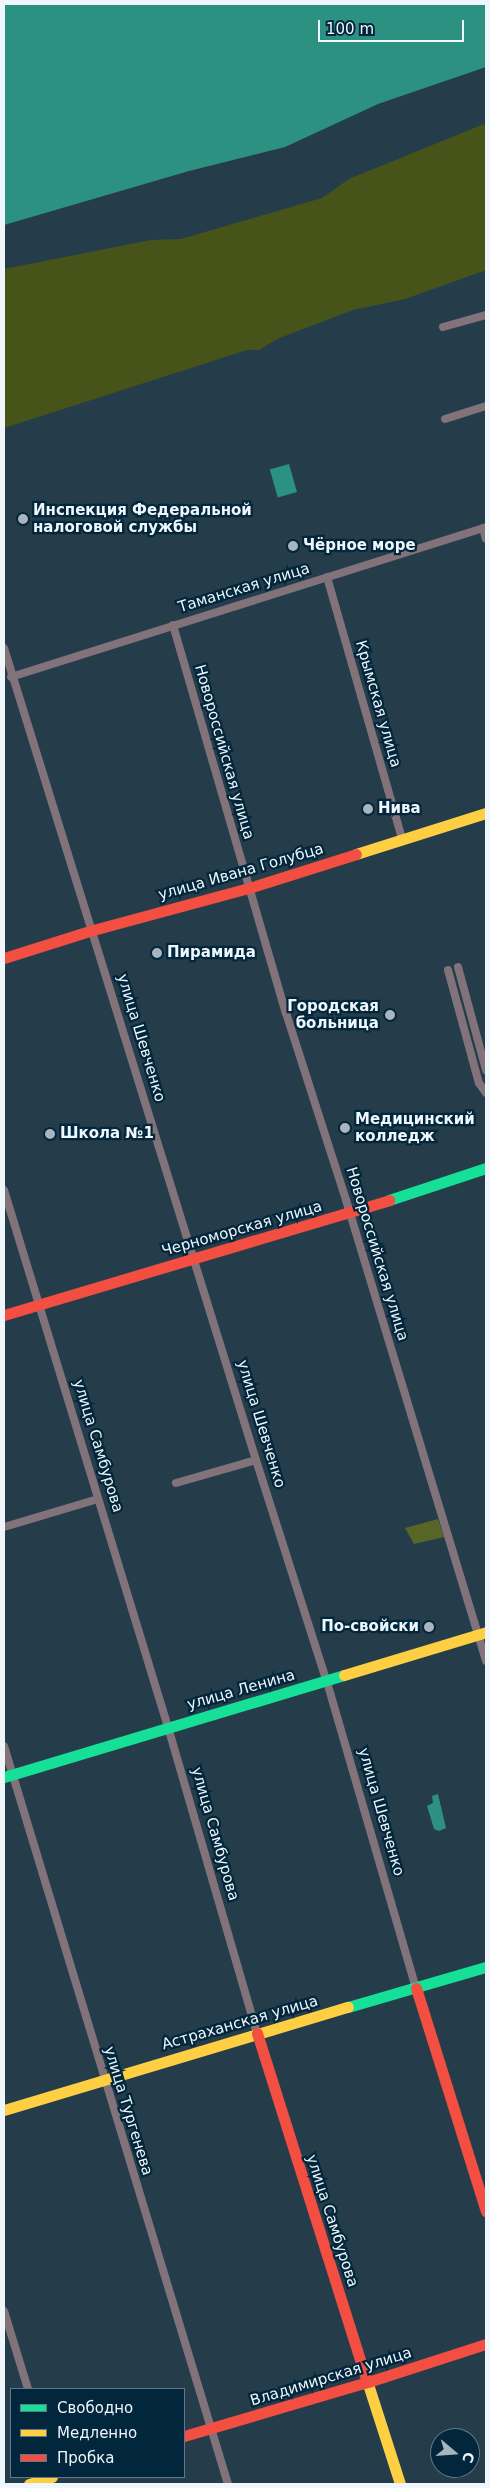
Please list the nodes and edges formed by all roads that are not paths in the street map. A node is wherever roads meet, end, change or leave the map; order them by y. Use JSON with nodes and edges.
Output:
{"nodes":[{"id":1,"x":486,"y":315,"type":"edge"},
{"id":2,"x":443,"y":327,"type":"dead end"},
{"id":3,"x":486,"y":406,"type":"edge"},
{"id":4,"x":445,"y":419,"type":"dead end"},
{"id":5,"x":485,"y":528,"type":"edge"},
{"id":6,"x":486,"y":539,"type":"edge"},
{"id":7,"x":327,"y":577,"type":"junction"},
{"id":8,"x":173,"y":625,"type":"junction"},
{"id":9,"x":4,"y":648,"type":"edge"},
{"id":10,"x":11,"y":677,"type":"junction"},
{"id":11,"x":486,"y":813,"type":"edge"},
{"id":12,"x":402,"y":838,"type":"junction"},
{"id":13,"x":249,"y":888,"type":"junction"},
{"id":14,"x":93,"y":930,"type":"junction"},
{"id":15,"x":4,"y":958,"type":"edge"},
{"id":16,"x":458,"y":967,"type":"dead end"},
{"id":17,"x":448,"y":970,"type":"dead end"},
{"id":18,"x":486,"y":1070,"type":"edge"},
{"id":19,"x":486,"y":1094,"type":"edge"},
{"id":20,"x":486,"y":1168,"type":"edge"},
{"id":21,"x":4,"y":1190,"type":"edge"},
{"id":22,"x":350,"y":1213,"type":"junction"},
{"id":23,"x":193,"y":1259,"type":"junction"},
{"id":24,"x":39,"y":1304,"type":"junction"},
{"id":25,"x":4,"y":1315,"type":"edge"},
{"id":26,"x":256,"y":1460,"type":"junction"},
{"id":27,"x":176,"y":1482,"type":"dead end"},
{"id":28,"x":98,"y":1499,"type":"junction"},
{"id":29,"x":4,"y":1527,"type":"edge"},
{"id":30,"x":482,"y":1634,"type":"edge"},
{"id":31,"x":486,"y":1661,"type":"edge"},
{"id":32,"x":327,"y":1682,"type":"junction"},
{"id":33,"x":168,"y":1727,"type":"junction"},
{"id":34,"x":4,"y":1746,"type":"edge"},
{"id":35,"x":8,"y":1775,"type":"edge"},
{"id":36,"x":486,"y":1967,"type":"edge"},
{"id":37,"x":416,"y":1988,"type":"junction"},
{"id":38,"x":257,"y":2033,"type":"junction"},
{"id":39,"x":103,"y":2079,"type":"junction"},
{"id":40,"x":4,"y":2110,"type":"edge"},
{"id":41,"x":486,"y":2211,"type":"edge"},
{"id":42,"x":4,"y":2311,"type":"edge"},
{"id":43,"x":486,"y":2344,"type":"edge"},
{"id":44,"x":368,"y":2382,"type":"junction"},
{"id":45,"x":28,"y":2388,"type":"edge"},
{"id":46,"x":210,"y":2428,"type":"junction"},
{"id":47,"x":185,"y":2436,"type":"edge"},
{"id":48,"x":50,"y":2478,"type":"edge"},
{"id":49,"x":29,"y":2484,"type":"edge"},
{"id":50,"x":228,"y":2484,"type":"edge"},
{"id":51,"x":400,"y":2484,"type":"edge"}],
"edges":[{"from":1,"to":2,"type":"street"},
{"from":3,"to":4,"type":"street"},
{"from":5,"to":6,"type":"street"},
{"from":5,"to":7,"type":"street","name":"Таманская улица"},
{"from":7,"to":8,"type":"street","name":"Таманская улица"},
{"from":7,"to":12,"type":"street","name":"Крымская улица"},
{"from":8,"to":10,"type":"street","name":"Таманская улица"},
{"from":8,"to":13,"type":"street","name":"Новороссийская улица"},
{"from":9,"to":10,"type":"street","name":"улица Шевченко"},
{"from":10,"to":14,"type":"street","name":"улица Шевченко"},
{"from":11,"to":12,"type":"street","name":"улица Ивана Голубца"},
{"from":12,"to":13,"type":"street","name":"улица Ивана Голубца"},
{"from":13,"to":14,"type":"street","name":"улица Ивана Голубца"},
{"from":13,"to":22,"type":"street","name":"Новороссийская улица"},
{"from":14,"to":15,"type":"street","name":"улица Ивана Голубца"},
{"from":14,"to":23,"type":"street","name":"улица Шевченко"},
{"from":16,"to":18,"type":"street"},
{"from":17,"to":19,"type":"street"},
{"from":20,"to":22,"type":"street","name":"Черноморская улица"},
{"from":21,"to":24,"type":"street","name":"улица Самбурова"},
{"from":22,"to":23,"type":"street","name":"Черноморская улица"},
{"from":22,"to":30,"type":"street","name":"Новороссийская улица"},
{"from":23,"to":24,"type":"street","name":"Черноморская улица"},
{"from":23,"to":26,"type":"street","name":"улица Шевченко"},
{"from":24,"to":25,"type":"street","name":"Черноморская улица"},
{"from":24,"to":28,"type":"street","name":"улица Самбурова"},
{"from":26,"to":27,"type":"street"},
{"from":26,"to":32,"type":"street","name":"улица Шевченко"},
{"from":28,"to":29,"type":"street"},
{"from":28,"to":33,"type":"street","name":"улица Самбурова"},
{"from":30,"to":31,"type":"street","name":"Новороссийская улица"},
{"from":30,"to":32,"type":"street","name":"улица Ленина"},
{"from":32,"to":33,"type":"street","name":"улица Ленина"},
{"from":32,"to":37,"type":"street","name":"улица Шевченко"},
{"from":33,"to":35,"type":"street","name":"улица Ленина"},
{"from":33,"to":38,"type":"street","name":"улица Самбурова"},
{"from":34,"to":35,"type":"street","name":"улица Тургенева"},
{"from":35,"to":39,"type":"street","name":"улица Тургенева"},
{"from":36,"to":37,"type":"street","name":"Астраханская улица"},
{"from":37,"to":38,"type":"street","name":"Астраханская улица"},
{"from":37,"to":41,"type":"street","name":"улица Шевченко"},
{"from":38,"to":39,"type":"street","name":"Астраханская улица"},
{"from":38,"to":44,"type":"street","name":"улица Самбурова"},
{"from":39,"to":40,"type":"street","name":"Астраханская улица"},
{"from":39,"to":46,"type":"street","name":"улица Тургенева"},
{"from":42,"to":45,"type":"street"},
{"from":43,"to":44,"type":"street","name":"Владимирская улица"},
{"from":44,"to":46,"type":"street","name":"Владимирская улица"},
{"from":44,"to":51,"type":"street","name":"улица Самбурова"},
{"from":46,"to":47,"type":"street","name":"Владимирская улица"},
{"from":46,"to":50,"type":"street","name":"улица Тургенева"},
{"from":48,"to":49,"type":"street"}]}
